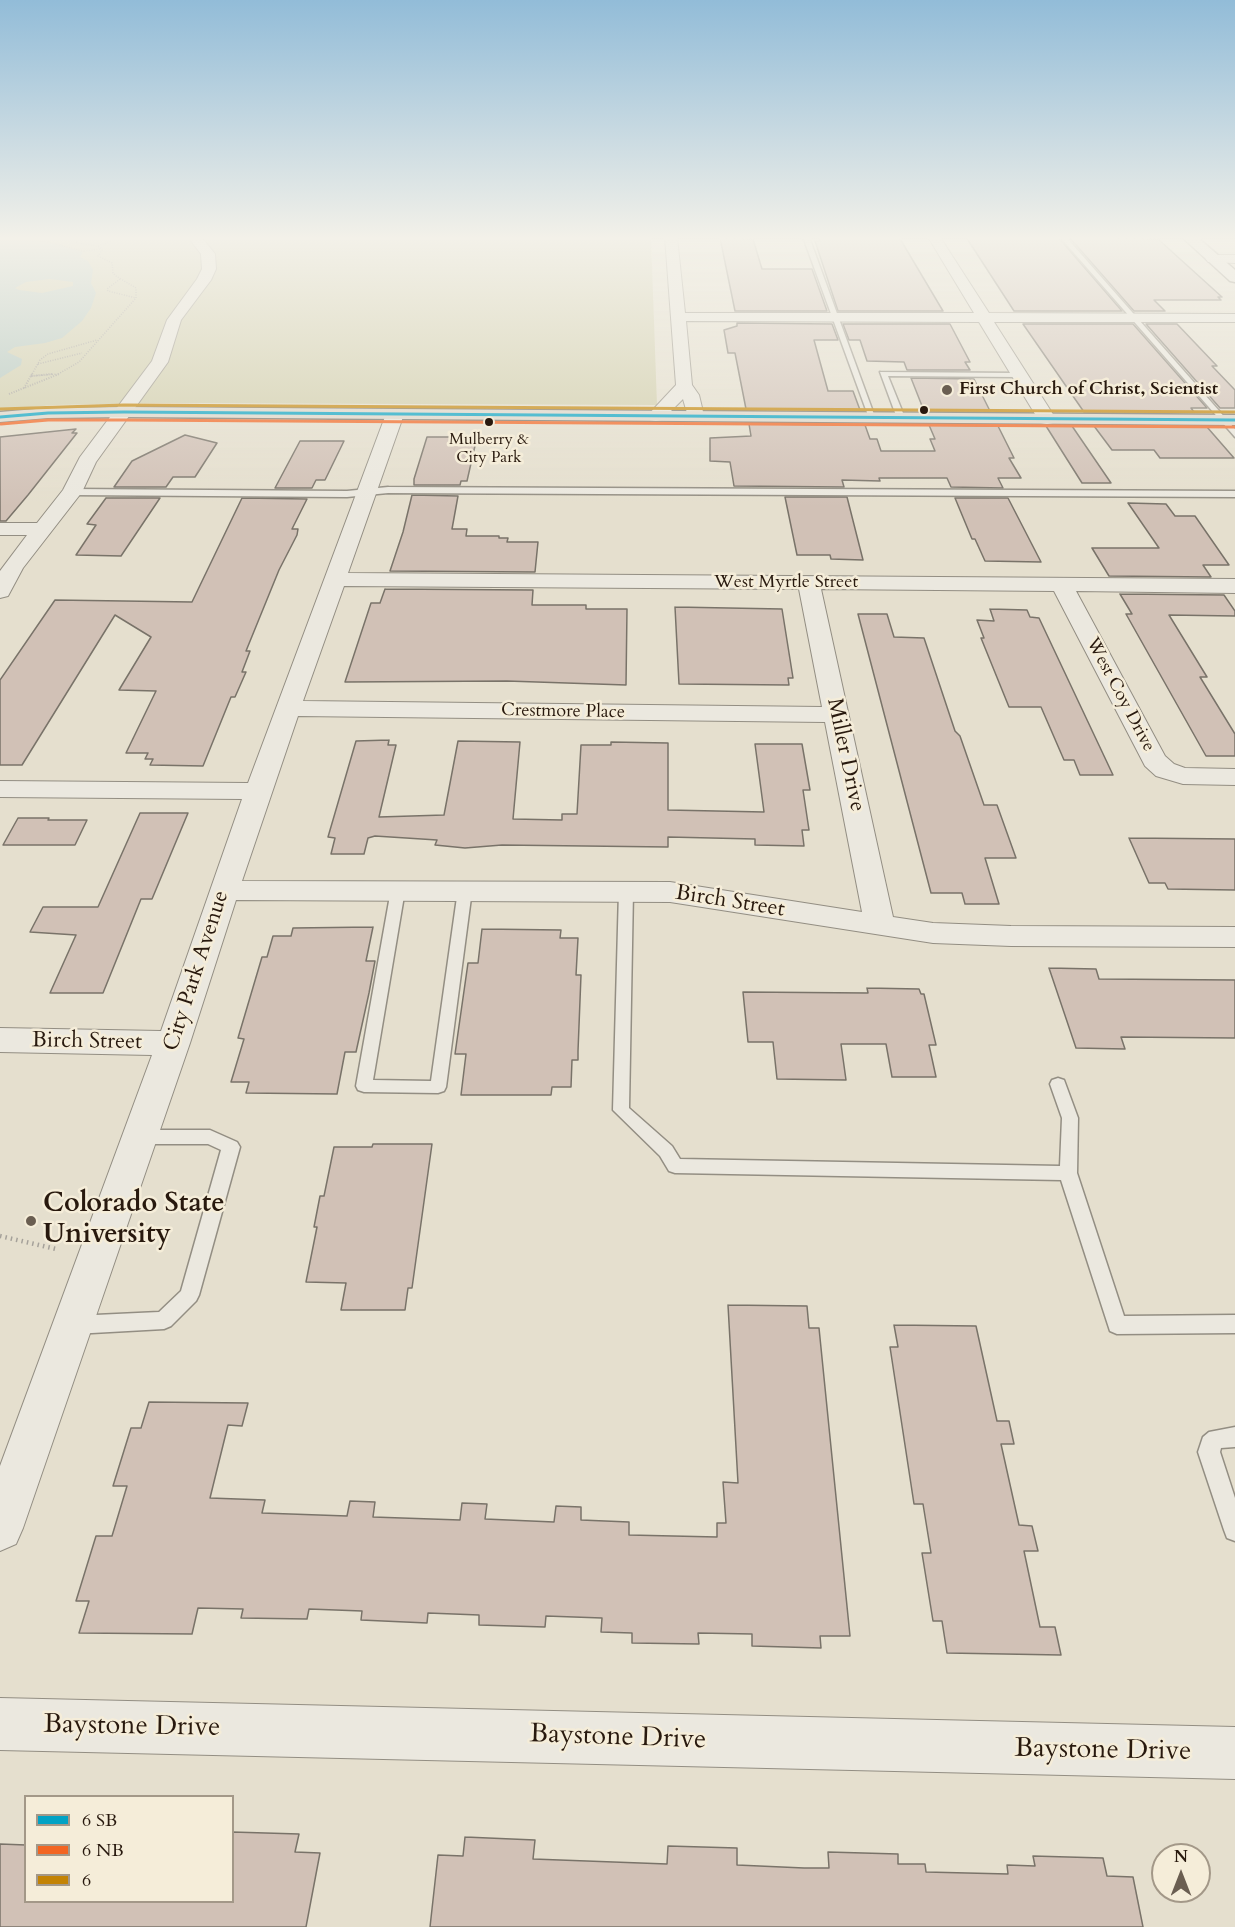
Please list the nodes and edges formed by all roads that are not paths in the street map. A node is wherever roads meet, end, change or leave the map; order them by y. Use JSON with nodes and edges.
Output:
{"nodes":[{"id":1,"x":172,"y":327,"type":"edge"},
{"id":2,"x":680,"y":327,"type":"edge"},
{"id":3,"x":839,"y":327,"type":"edge"},
{"id":4,"x":989,"y":327,"type":"edge"},
{"id":5,"x":1142,"y":327,"type":"edge"},
{"id":6,"x":1018,"y":375,"type":"junction"},
{"id":7,"x":684,"y":385,"type":"junction"},
{"id":8,"x":124,"y":412,"type":"junction"},
{"id":9,"x":395,"y":414,"type":"junction"},
{"id":10,"x":656,"y":416,"type":"junction"},
{"id":11,"x":695,"y":416,"type":"junction"},
{"id":12,"x":0,"y":417,"type":"edge"},
{"id":13,"x":873,"y":418,"type":"junction"},
{"id":14,"x":901,"y":418,"type":"junction"},
{"id":15,"x":1047,"y":419,"type":"junction"},
{"id":16,"x":1231,"y":425,"type":"edge"},
{"id":17,"x":72,"y":492,"type":"junction"},
{"id":18,"x":367,"y":492,"type":"junction"},
{"id":19,"x":1235,"y":494,"type":"edge"},
{"id":20,"x":0,"y":529,"type":"edge"},
{"id":21,"x":43,"y":529,"type":"junction"},
{"id":22,"x":336,"y":579,"type":"junction"},
{"id":23,"x":808,"y":583,"type":"junction"},
{"id":24,"x":1062,"y":585,"type":"junction"},
{"id":25,"x":1235,"y":586,"type":"edge"},
{"id":26,"x":0,"y":591,"type":"edge"},
{"id":27,"x":289,"y":708,"type":"junction"},
{"id":28,"x":837,"y":715,"type":"junction"},
{"id":29,"x":1235,"y":777,"type":"edge"},
{"id":30,"x":0,"y":789,"type":"edge"},
{"id":31,"x":258,"y":791,"type":"junction"},
{"id":32,"x":224,"y":890,"type":"junction"},
{"id":33,"x":398,"y":890,"type":"junction"},
{"id":34,"x":465,"y":890,"type":"junction"},
{"id":35,"x":626,"y":891,"type":"junction"},
{"id":36,"x":880,"y":926,"type":"junction"},
{"id":37,"x":1235,"y":937,"type":"edge"},
{"id":38,"x":0,"y":1041,"type":"edge"},
{"id":39,"x":173,"y":1043,"type":"junction"},
{"id":40,"x":1059,"y":1084,"type":"dead end"},
{"id":41,"x":140,"y":1137,"type":"junction"},
{"id":42,"x":1068,"y":1173,"type":"junction"},
{"id":43,"x":1235,"y":1324,"type":"edge"},
{"id":44,"x":72,"y":1325,"type":"junction"},
{"id":45,"x":1235,"y":1437,"type":"edge"},
{"id":46,"x":0,"y":1528,"type":"edge"},
{"id":47,"x":1235,"y":1530,"type":"edge"},
{"id":48,"x":0,"y":1724,"type":"edge"},
{"id":49,"x":1235,"y":1753,"type":"edge"}],
"edges":[{"from":1,"to":8,"type":"street"},
{"from":2,"to":7,"type":"street"},
{"from":3,"to":13,"type":"lane"},
{"from":4,"to":6,"type":"street"},
{"from":5,"to":16,"type":"lane"},
{"from":6,"to":14,"type":"lane"},
{"from":6,"to":15,"type":"street"},
{"from":7,"to":10,"type":"street"},
{"from":7,"to":11,"type":"street"},
{"from":8,"to":9,"type":"main road"},
{"from":8,"to":12,"type":"main road"},
{"from":8,"to":17,"type":"street"},
{"from":9,"to":10,"type":"main road"},
{"from":9,"to":18,"type":"street","name":"City Park Avenue"},
{"from":10,"to":11,"type":"main road"},
{"from":11,"to":13,"type":"main road"},
{"from":13,"to":14,"type":"main road"},
{"from":14,"to":15,"type":"main road"},
{"from":15,"to":16,"type":"main road"},
{"from":17,"to":18,"type":"lane"},
{"from":17,"to":21,"type":"street"},
{"from":18,"to":19,"type":"lane"},
{"from":18,"to":22,"type":"street","name":"City Park Avenue"},
{"from":20,"to":21,"type":"street"},
{"from":21,"to":26,"type":"street"},
{"from":22,"to":23,"type":"street","name":"West Myrtle Street"},
{"from":22,"to":27,"type":"street","name":"City Park Avenue"},
{"from":23,"to":24,"type":"street","name":"West Myrtle Street"},
{"from":23,"to":28,"type":"street","name":"Miller Drive"},
{"from":24,"to":25,"type":"street","name":"West Myrtle Street"},
{"from":24,"to":29,"type":"street","name":"West Coy Drive"},
{"from":27,"to":28,"type":"street","name":"Crestmore Place"},
{"from":27,"to":31,"type":"street","name":"City Park Avenue"},
{"from":28,"to":36,"type":"street","name":"Miller Drive"},
{"from":30,"to":31,"type":"street"},
{"from":31,"to":32,"type":"street","name":"City Park Avenue"},
{"from":32,"to":33,"type":"street","name":"Birch Street"},
{"from":32,"to":39,"type":"street","name":"City Park Avenue"},
{"from":33,"to":34,"type":"street","name":"Birch Street"},
{"from":33,"to":34,"type":"lane"},
{"from":34,"to":35,"type":"street","name":"Birch Street"},
{"from":35,"to":36,"type":"street","name":"Birch Street"},
{"from":35,"to":42,"type":"lane"},
{"from":36,"to":37,"type":"street","name":"Birch Street"},
{"from":38,"to":39,"type":"street","name":"Birch Street"},
{"from":39,"to":41,"type":"street","name":"City Park Avenue"},
{"from":40,"to":42,"type":"lane"},
{"from":41,"to":44,"type":"street","name":"City Park Avenue"},
{"from":41,"to":44,"type":"lane"},
{"from":42,"to":43,"type":"lane"},
{"from":44,"to":46,"type":"street","name":"City Park Avenue"},
{"from":45,"to":47,"type":"lane"},
{"from":48,"to":49,"type":"street","name":"Baystone Drive"}]}
